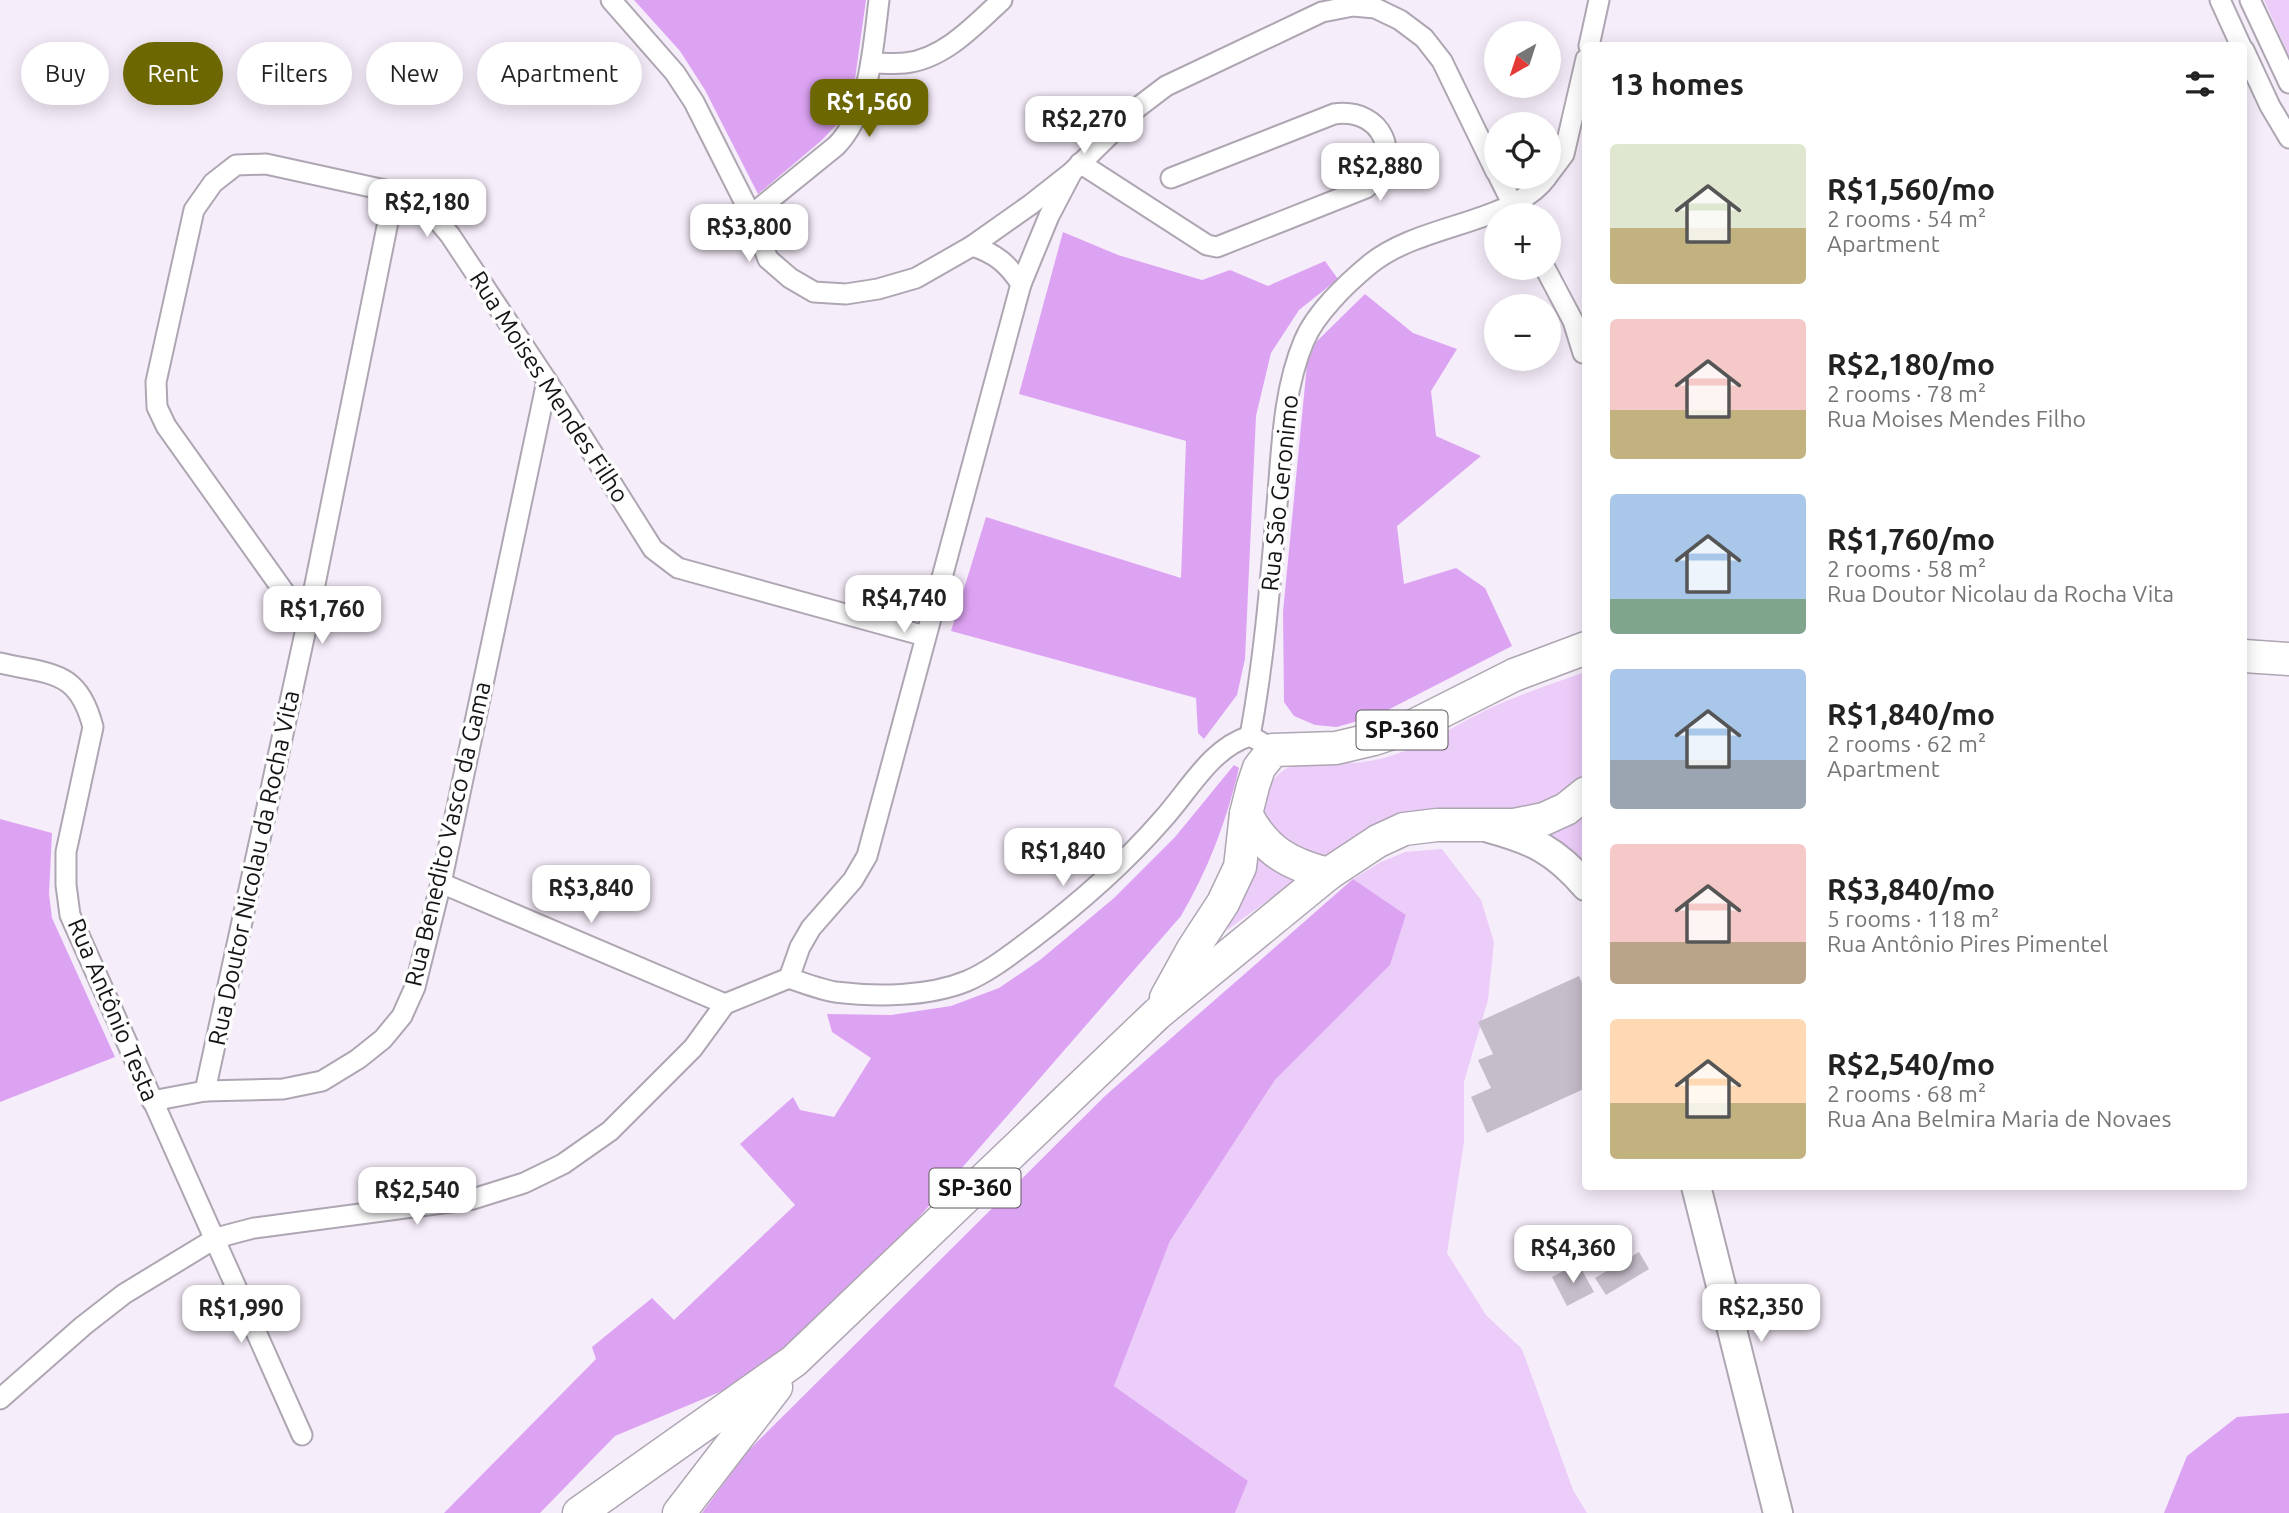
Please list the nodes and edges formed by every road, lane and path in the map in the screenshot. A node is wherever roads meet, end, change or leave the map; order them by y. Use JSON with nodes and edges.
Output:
{"nodes":[{"id":1,"x":611,"y":0,"type":"edge"},
{"id":2,"x":879,"y":0,"type":"edge"},
{"id":3,"x":1002,"y":0,"type":"edge"},
{"id":4,"x":1599,"y":0,"type":"edge"},
{"id":5,"x":2220,"y":0,"type":"edge"},
{"id":6,"x":2250,"y":0,"type":"edge"},
{"id":7,"x":1590,"y":42,"type":"edge"},
{"id":8,"x":2239,"y":42,"type":"edge"},
{"id":9,"x":2247,"y":58,"type":"edge"},
{"id":10,"x":871,"y":63,"type":"junction"},
{"id":11,"x":1582,"y":76,"type":"edge"},
{"id":12,"x":2289,"y":83,"type":"edge"},
{"id":13,"x":2289,"y":138,"type":"edge"},
{"id":14,"x":1484,"y":147,"type":"edge"},
{"id":15,"x":1561,"y":158,"type":"edge"},
{"id":16,"x":1076,"y":168,"type":"junction"},
{"id":17,"x":1171,"y":178,"type":"dead end"},
{"id":18,"x":1537,"y":189,"type":"edge"},
{"id":19,"x":394,"y":192,"type":"junction"},
{"id":20,"x":1522,"y":203,"type":"edge"},
{"id":21,"x":751,"y":215,"type":"junction"},
{"id":22,"x":1484,"y":219,"type":"edge"},
{"id":23,"x":972,"y":246,"type":"junction"},
{"id":24,"x":1551,"y":280,"type":"edge"},
{"id":25,"x":1021,"y":285,"type":"junction"},
{"id":26,"x":1582,"y":350,"type":"edge"},
{"id":27,"x":547,"y":381,"type":"junction"},
{"id":28,"x":307,"y":624,"type":"junction"},
{"id":29,"x":925,"y":636,"type":"junction"},
{"id":30,"x":1582,"y":650,"type":"edge"},
{"id":31,"x":2247,"y":656,"type":"edge"},
{"id":32,"x":2289,"y":659,"type":"edge"},
{"id":33,"x":0,"y":663,"type":"edge"},
{"id":34,"x":1261,"y":743,"type":"junction"},
{"id":35,"x":1582,"y":796,"type":"edge"},
{"id":36,"x":1246,"y":814,"type":"junction"},
{"id":37,"x":1480,"y":825,"type":"junction"},
{"id":38,"x":1328,"y":874,"type":"junction"},
{"id":39,"x":1582,"y":882,"type":"edge"},
{"id":40,"x":441,"y":883,"type":"junction"},
{"id":41,"x":789,"y":978,"type":"junction"},
{"id":42,"x":725,"y":1004,"type":"junction"},
{"id":43,"x":1157,"y":1014,"type":"junction"},
{"id":44,"x":205,"y":1091,"type":"junction"},
{"id":45,"x":152,"y":1101,"type":"junction"},
{"id":46,"x":1697,"y":1190,"type":"edge"},
{"id":47,"x":216,"y":1238,"type":"junction"},
{"id":48,"x":794,"y":1362,"type":"junction"},
{"id":49,"x":1,"y":1394,"type":"edge"},
{"id":50,"x":302,"y":1435,"type":"dead end"},
{"id":51,"x":579,"y":1513,"type":"edge"},
{"id":52,"x":679,"y":1513,"type":"edge"},
{"id":53,"x":1778,"y":1513,"type":"edge"}],
"edges":[{"from":1,"to":21,"type":"street"},
{"from":2,"to":10,"type":"street"},
{"from":3,"to":10,"type":"street"},
{"from":4,"to":7,"type":"street"},
{"from":5,"to":8,"type":"street"},
{"from":6,"to":12,"type":"street"},
{"from":9,"to":13,"type":"street"},
{"from":10,"to":21,"type":"street"},
{"from":11,"to":15,"type":"street","name":"Rua São Geronimo"},
{"from":14,"to":16,"type":"street"},
{"from":16,"to":17,"type":"street"},
{"from":16,"to":23,"type":"street"},
{"from":16,"to":25,"type":"street"},
{"from":18,"to":20,"type":"street","name":"Rua São Geronimo"},
{"from":19,"to":27,"type":"street","name":"Rua Moises Mendes Filho"},
{"from":19,"to":28,"type":"street","name":"Rua Doutor Nicolau da Rocha Vita"},
{"from":19,"to":28,"type":"street","name":"Rua Moises Mendes Filho"},
{"from":21,"to":23,"type":"street"},
{"from":22,"to":34,"type":"street","name":"Rua São Geronimo"},
{"from":23,"to":25,"type":"street"},
{"from":24,"to":26,"type":"street"},
{"from":25,"to":29,"type":"street"},
{"from":27,"to":29,"type":"street","name":"Rua Moises Mendes Filho"},
{"from":27,"to":40,"type":"street","name":"Rua Benedito Vasco da Gama"},
{"from":28,"to":44,"type":"street","name":"Rua Doutor Nicolau da Rocha Vita"},
{"from":29,"to":41,"type":"street"},
{"from":30,"to":34,"type":"main road","number":"SP-360"},
{"from":31,"to":32,"type":"main road"},
{"from":33,"to":45,"type":"street","name":"Rua Antônio Testa"},
{"from":34,"to":36,"type":"main road","number":"SP-360"},
{"from":34,"to":41,"type":"street"},
{"from":35,"to":37,"type":"main road","number":"SP-360"},
{"from":36,"to":38,"type":"main road"},
{"from":36,"to":43,"type":"main road","number":"SP-360"},
{"from":37,"to":38,"type":"main road","number":"SP-360"},
{"from":37,"to":39,"type":"street"},
{"from":38,"to":43,"type":"main road","number":"SP-360"},
{"from":40,"to":42,"type":"street"},
{"from":40,"to":44,"type":"street","name":"Rua Benedito Vasco da Gama"},
{"from":41,"to":42,"type":"street"},
{"from":42,"to":47,"type":"street"},
{"from":43,"to":48,"type":"main road","number":"SP-360"},
{"from":44,"to":45,"type":"street","name":"Rua Benedito Vasco da Gama"},
{"from":45,"to":47,"type":"street","name":"Rua Antônio Testa"},
{"from":46,"to":53,"type":"street"},
{"from":47,"to":49,"type":"street"},
{"from":47,"to":50,"type":"street","name":"Rua Antônio Testa"},
{"from":48,"to":51,"type":"main road","number":"SP-360"},
{"from":48,"to":52,"type":"main road","number":"SP-360"}]}
